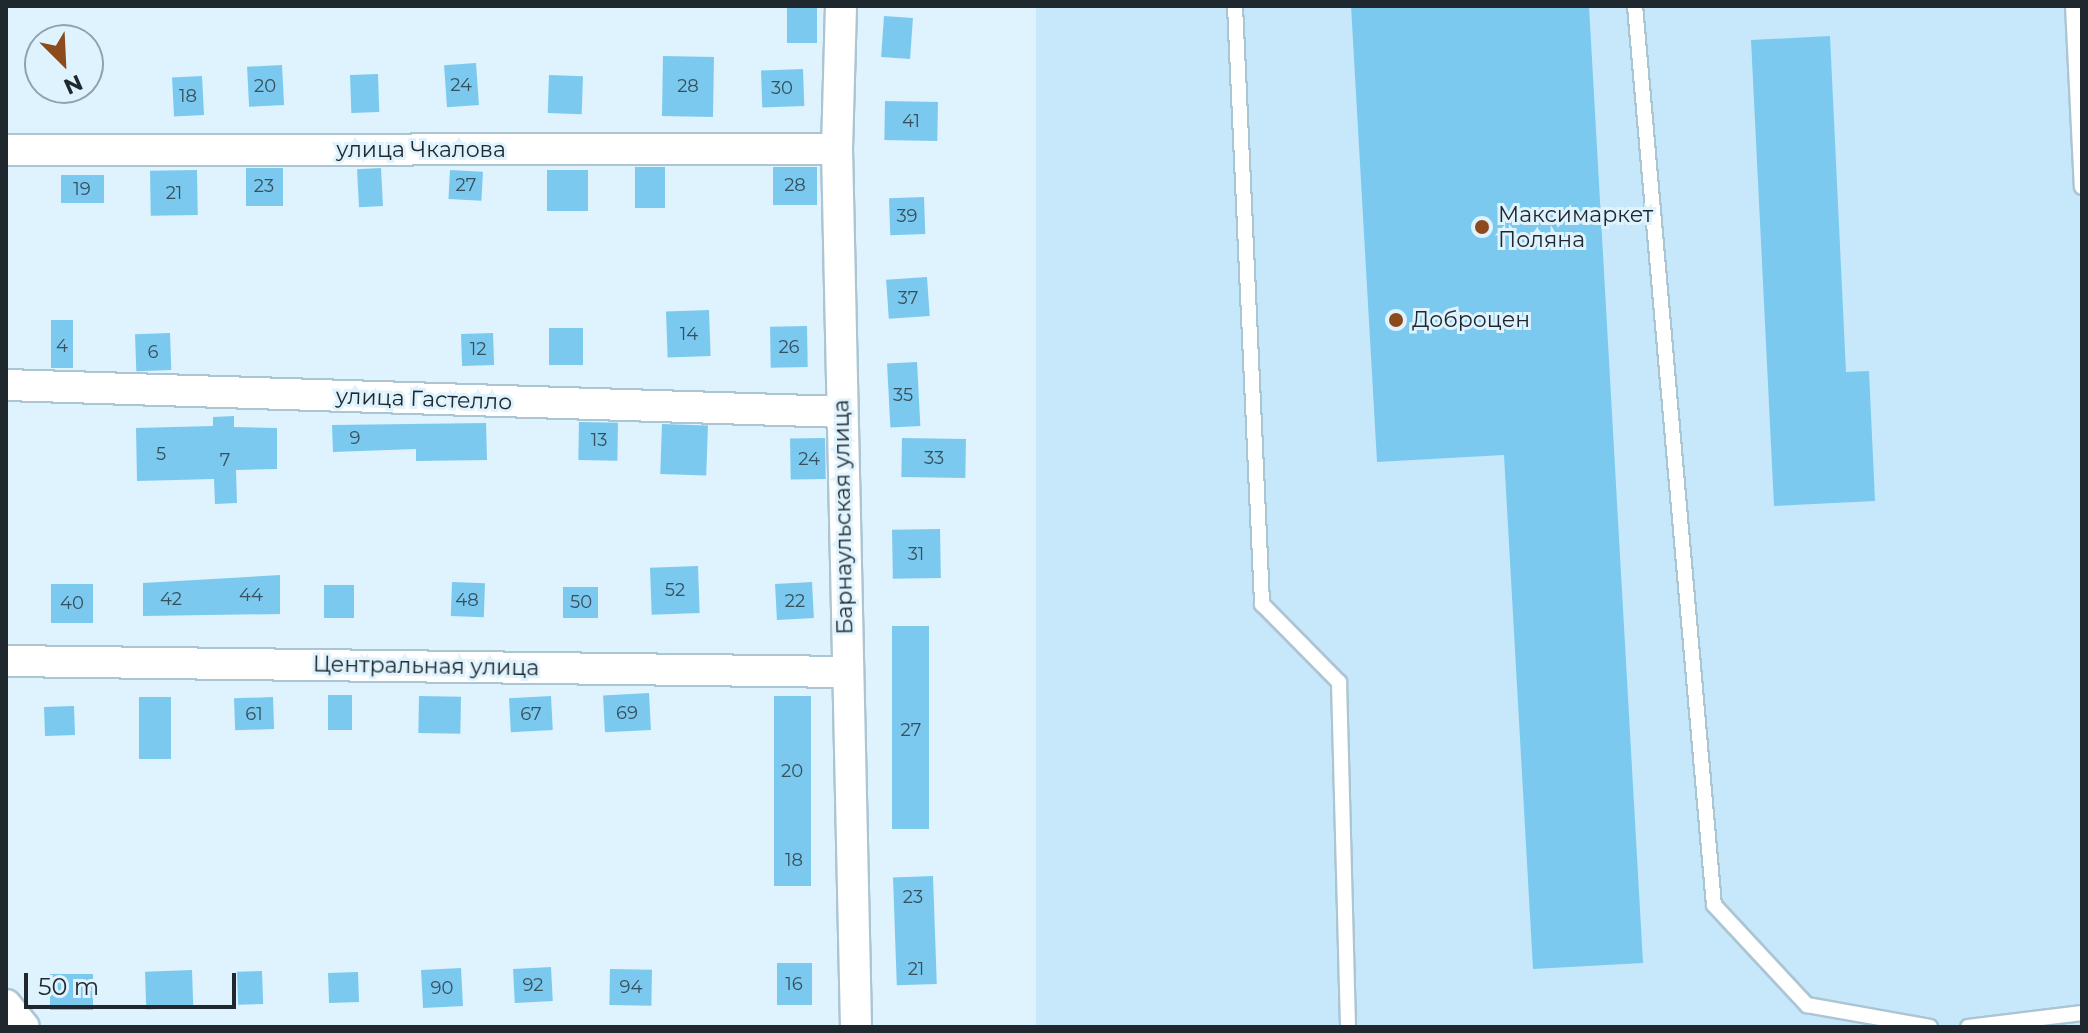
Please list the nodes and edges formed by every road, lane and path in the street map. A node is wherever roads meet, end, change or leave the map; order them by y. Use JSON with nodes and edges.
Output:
{"nodes":[{"id":1,"x":841,"y":6,"type":"edge"},
{"id":2,"x":1235,"y":6,"type":"edge"},
{"id":3,"x":1635,"y":6,"type":"edge"},
{"id":4,"x":2073,"y":6,"type":"edge"},
{"id":5,"x":2079,"y":104,"type":"edge"},
{"id":6,"x":837,"y":149,"type":"junction"},
{"id":7,"x":6,"y":150,"type":"edge"},
{"id":8,"x":2082,"y":187,"type":"edge"},
{"id":9,"x":6,"y":385,"type":"edge"},
{"id":10,"x":841,"y":412,"type":"junction"},
{"id":11,"x":6,"y":661,"type":"edge"},
{"id":12,"x":846,"y":672,"type":"junction"},
{"id":13,"x":6,"y":1005,"type":"edge"},
{"id":14,"x":2082,"y":1013,"type":"edge"},
{"id":15,"x":24,"y":1027,"type":"edge"},
{"id":16,"x":856,"y":1027,"type":"edge"},
{"id":17,"x":1348,"y":1027,"type":"edge"},
{"id":18,"x":1930,"y":1027,"type":"edge"},
{"id":19,"x":1968,"y":1027,"type":"edge"}],
"edges":[{"from":1,"to":6,"type":"street","name":"Барнаульская улица"},
{"from":2,"to":17,"type":"lane"},
{"from":3,"to":18,"type":"lane"},
{"from":4,"to":5,"type":"lane"},
{"from":5,"to":8,"type":"lane"},
{"from":6,"to":7,"type":"street","name":"улица Чкалова"},
{"from":6,"to":10,"type":"street","name":"Барнаульская улица"},
{"from":9,"to":10,"type":"street","name":"улица Гастелло"},
{"from":10,"to":12,"type":"street","name":"Барнаульская улица"},
{"from":11,"to":12,"type":"street","name":"Центральная улица"},
{"from":12,"to":16,"type":"street","name":"Барнаульская улица"},
{"from":13,"to":15,"type":"street"},
{"from":14,"to":19,"type":"lane"}]}
